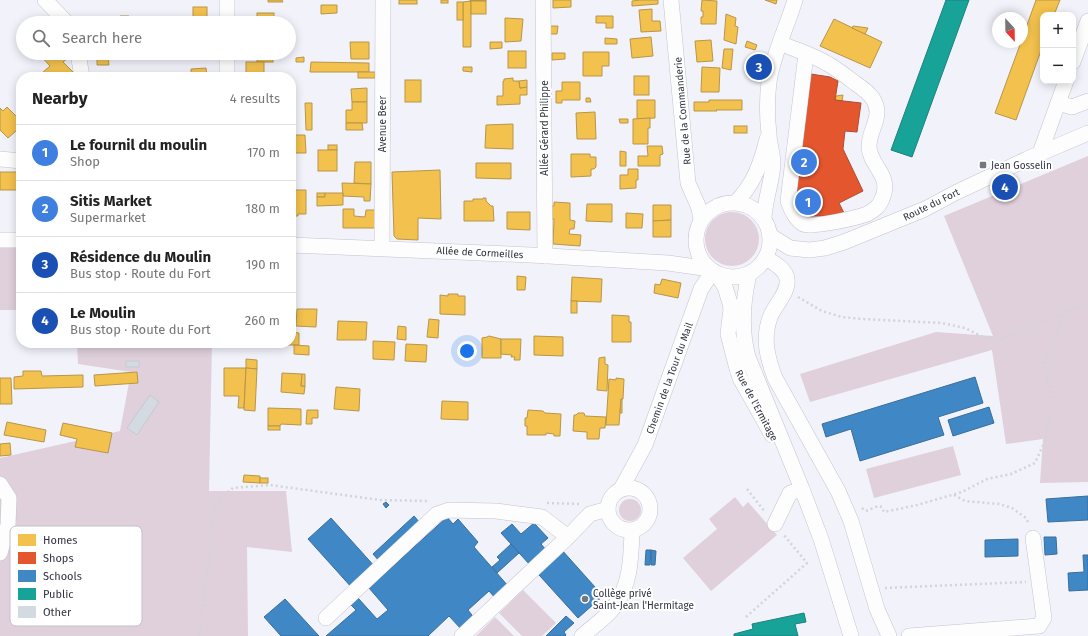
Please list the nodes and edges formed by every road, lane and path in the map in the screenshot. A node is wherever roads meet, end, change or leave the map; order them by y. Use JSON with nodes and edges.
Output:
{"nodes":[{"id":1,"x":45,"y":0,"type":"edge"},
{"id":2,"x":226,"y":0,"type":"edge"},
{"id":3,"x":383,"y":0,"type":"edge"},
{"id":4,"x":543,"y":0,"type":"edge"},
{"id":5,"x":671,"y":0,"type":"edge"},
{"id":6,"x":795,"y":1,"type":"edge"},
{"id":7,"x":60,"y":16,"type":"edge"},
{"id":8,"x":227,"y":16,"type":"edge"},
{"id":9,"x":1088,"y":21,"type":"edge"},
{"id":10,"x":780,"y":43,"type":"junction"},
{"id":11,"x":806,"y":54,"type":"junction"},
{"id":12,"x":1076,"y":54,"type":"edge"},
{"id":13,"x":79,"y":60,"type":"edge"},
{"id":14,"x":227,"y":60,"type":"edge"},
{"id":15,"x":81,"y":72,"type":"edge"},
{"id":16,"x":227,"y":72,"type":"edge"},
{"id":17,"x":1065,"y":84,"type":"edge"},
{"id":18,"x":1088,"y":101,"type":"edge"},
{"id":19,"x":1058,"y":103,"type":"junction"},
{"id":20,"x":1088,"y":133,"type":"edge"},
{"id":21,"x":769,"y":134,"type":"junction"},
{"id":22,"x":1040,"y":153,"type":"junction"},
{"id":23,"x":0,"y":159,"type":"edge"},
{"id":24,"x":16,"y":161,"type":"edge"},
{"id":25,"x":736,"y":202,"type":"junction"},
{"id":26,"x":764,"y":218,"type":"junction"},
{"id":27,"x":701,"y":220,"type":"junction"},
{"id":28,"x":771,"y":236,"type":"junction"},
{"id":29,"x":0,"y":240,"type":"edge"},
{"id":30,"x":16,"y":240,"type":"edge"},
{"id":31,"x":296,"y":245,"type":"edge"},
{"id":32,"x":696,"y":246,"type":"junction"},
{"id":33,"x":382,"y":248,"type":"junction"},
{"id":34,"x":545,"y":256,"type":"junction"},
{"id":35,"x":766,"y":258,"type":"junction"},
{"id":36,"x":668,"y":263,"type":"junction"},
{"id":37,"x":713,"y":271,"type":"junction"},
{"id":38,"x":749,"y":274,"type":"junction"},
{"id":39,"x":786,"y":289,"type":"junction"},
{"id":40,"x":1088,"y":303,"type":"edge"},
{"id":41,"x":1064,"y":313,"type":"junction"},
{"id":42,"x":634,"y":466,"type":"junction"},
{"id":43,"x":0,"y":484,"type":"edge"},
{"id":44,"x":802,"y":488,"type":"junction"},
{"id":45,"x":621,"y":489,"type":"junction"},
{"id":46,"x":642,"y":491,"type":"junction"},
{"id":47,"x":954,"y":495,"type":"junction"},
{"id":48,"x":435,"y":501,"type":"dead end"},
{"id":49,"x":545,"y":503,"type":"dead end"},
{"id":50,"x":584,"y":504,"type":"dead end"},
{"id":51,"x":861,"y":507,"type":"dead end"},
{"id":52,"x":608,"y":509,"type":"junction"},
{"id":53,"x":775,"y":524,"type":"dead end"},
{"id":54,"x":632,"y":530,"type":"junction"},
{"id":55,"x":568,"y":537,"type":"junction"},
{"id":56,"x":786,"y":538,"type":"dead end"},
{"id":57,"x":1033,"y":538,"type":"joint"},
{"id":58,"x":0,"y":553,"type":"edge"},
{"id":59,"x":1039,"y":581,"type":"junction"},
{"id":60,"x":870,"y":589,"type":"junction"},
{"id":61,"x":746,"y":617,"type":"dead end"},
{"id":62,"x":326,"y":618,"type":"dead end"},
{"id":63,"x":1041,"y":631,"type":"edge"},
{"id":64,"x":199,"y":636,"type":"edge"},
{"id":65,"x":462,"y":636,"type":"edge"},
{"id":66,"x":582,"y":636,"type":"edge"},
{"id":67,"x":851,"y":636,"type":"edge"},
{"id":68,"x":889,"y":636,"type":"edge"},
{"id":69,"x":909,"y":636,"type":"edge"}],
"edges":[{"from":1,"to":7,"type":"street"},
{"from":2,"to":8,"type":"street"},
{"from":3,"to":33,"type":"street","name":"Avenue Beer"},
{"from":4,"to":34,"type":"street","name":"Allée Gérard Philippe"},
{"from":5,"to":27,"type":"street","name":"Rue de la Commanderie"},
{"from":6,"to":10,"type":"street"},
{"from":9,"to":12,"type":"street"},
{"from":10,"to":11,"type":"street"},
{"from":10,"to":21,"type":"street"},
{"from":11,"to":11,"type":"street"},
{"from":13,"to":15,"type":"street"},
{"from":14,"to":16,"type":"street"},
{"from":17,"to":19,"type":"street"},
{"from":18,"to":19,"type":"street"},
{"from":19,"to":22,"type":"street"},
{"from":20,"to":22,"type":"street","name":"Route du Fort"},
{"from":21,"to":25,"type":"street"},
{"from":21,"to":26,"type":"street"},
{"from":22,"to":28,"type":"street","name":"Route du Fort"},
{"from":23,"to":24,"type":"street"},
{"from":25,"to":26,"type":"street"},
{"from":25,"to":27,"type":"street"},
{"from":26,"to":28,"type":"street"},
{"from":27,"to":32,"type":"street"},
{"from":28,"to":35,"type":"street"},
{"from":29,"to":30,"type":"street"},
{"from":31,"to":33,"type":"street","name":"Allée de Cormeilles"},
{"from":32,"to":36,"type":"street","name":"Allée de Cormeilles"},
{"from":32,"to":37,"type":"street"},
{"from":33,"to":34,"type":"street","name":"Allée de Cormeilles"},
{"from":34,"to":36,"type":"street","name":"Allée de Cormeilles"},
{"from":35,"to":38,"type":"street"},
{"from":35,"to":39,"type":"street"},
{"from":36,"to":37,"type":"street","name":"Allée de Cormeilles"},
{"from":37,"to":38,"type":"street"},
{"from":37,"to":42,"type":"street","name":"Chemin de la Tour du Mail"},
{"from":37,"to":44,"type":"street","name":"Rue de l'Ermitage"},
{"from":38,"to":44,"type":"street","name":"Rue de l'Ermitage"},
{"from":39,"to":41,"type":"path"},
{"from":39,"to":60,"type":"street"},
{"from":40,"to":41,"type":"path"},
{"from":41,"to":47,"type":"path"},
{"from":42,"to":45,"type":"street","name":"Chemin de la Tour du Mail"},
{"from":42,"to":46,"type":"street"},
{"from":43,"to":58,"type":"street"},
{"from":44,"to":53,"type":"street"},
{"from":44,"to":67,"type":"street","name":"Rue de l'Ermitage"},
{"from":45,"to":46,"type":"street"},
{"from":45,"to":52,"type":"street"},
{"from":46,"to":54,"type":"street"},
{"from":47,"to":51,"type":"path"},
{"from":47,"to":57,"type":"path"},
{"from":48,"to":64,"type":"path"},
{"from":49,"to":50,"type":"path"},
{"from":52,"to":54,"type":"street"},
{"from":52,"to":55,"type":"street"},
{"from":54,"to":66,"type":"street"},
{"from":55,"to":62,"type":"street"},
{"from":55,"to":65,"type":"street"},
{"from":56,"to":61,"type":"path"},
{"from":57,"to":59,"type":"street"},
{"from":59,"to":60,"type":"path"},
{"from":59,"to":63,"type":"street"},
{"from":60,"to":68,"type":"street"},
{"from":63,"to":69,"type":"street"}]}
